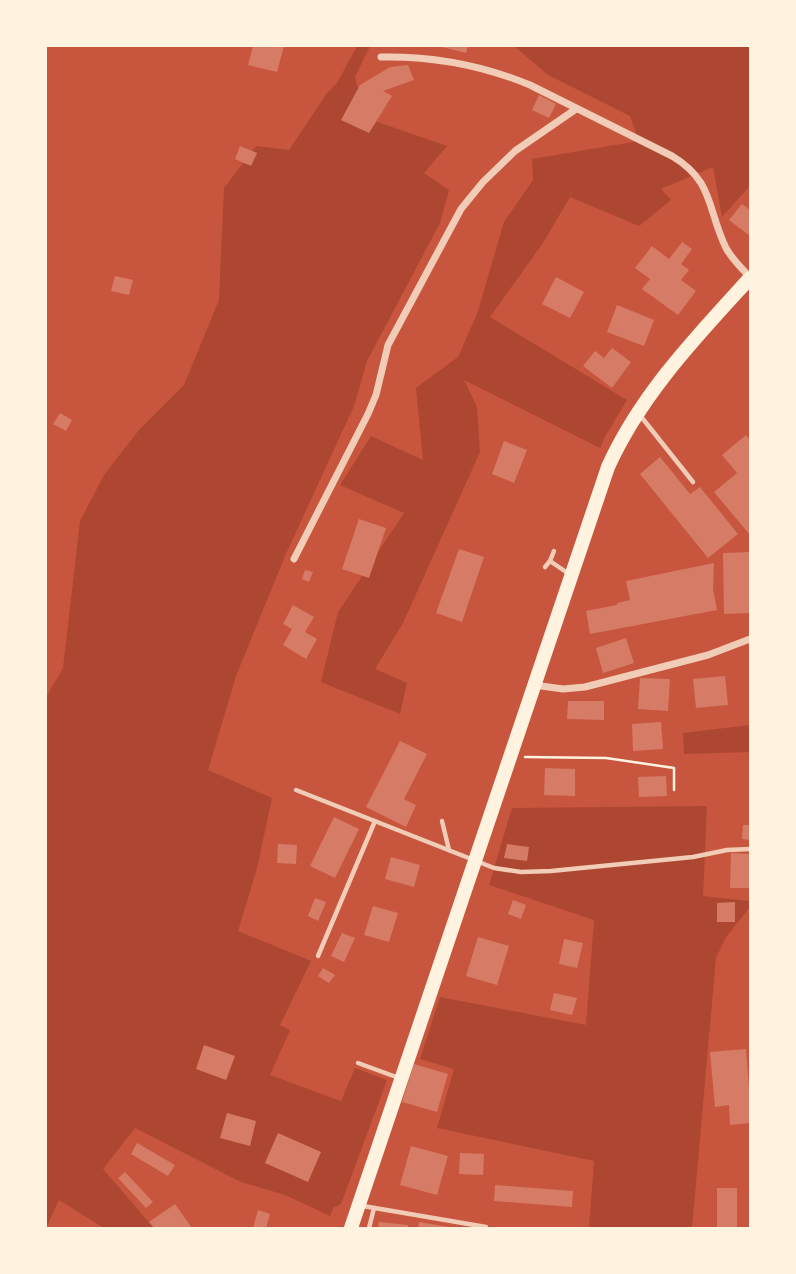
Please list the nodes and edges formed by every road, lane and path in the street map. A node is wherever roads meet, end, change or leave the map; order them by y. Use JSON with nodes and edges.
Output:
{"nodes":[{"id":1,"x":381,"y":57,"type":"dead end"},
{"id":2,"x":576,"y":109,"type":"junction"},
{"id":3,"x":751,"y":278,"type":"edge"},
{"id":4,"x":637,"y":412,"type":"junction"},
{"id":5,"x":693,"y":482,"type":"dead end"},
{"id":6,"x":554,"y":551,"type":"dead end"},
{"id":7,"x":294,"y":559,"type":"dead end"},
{"id":8,"x":550,"y":561,"type":"junction"},
{"id":9,"x":545,"y":567,"type":"dead end"},
{"id":10,"x":571,"y":575,"type":"junction"},
{"id":11,"x":751,"y":639,"type":"edge"},
{"id":12,"x":534,"y":685,"type":"junction"},
{"id":13,"x":509,"y":757,"type":"junction"},
{"id":14,"x":296,"y":790,"type":"dead end"},
{"id":15,"x":674,"y":790,"type":"dead end"},
{"id":16,"x":375,"y":821,"type":"junction"},
{"id":17,"x":442,"y":821,"type":"dead end"},
{"id":18,"x":751,"y":849,"type":"edge"},
{"id":19,"x":449,"y":850,"type":"junction"},
{"id":20,"x":474,"y":860,"type":"junction"},
{"id":21,"x":318,"y":956,"type":"dead end"},
{"id":22,"x":358,"y":1062,"type":"dead end"},
{"id":23,"x":400,"y":1079,"type":"junction"},
{"id":24,"x":358,"y":1205,"type":"junction"},
{"id":25,"x":374,"y":1208,"type":"junction"},
{"id":26,"x":486,"y":1227,"type":"dead end"},
{"id":27,"x":351,"y":1228,"type":"edge"},
{"id":28,"x":369,"y":1228,"type":"edge"}],
"edges":[{"from":1,"to":2,"type":"street"},
{"from":2,"to":3,"type":"street"},
{"from":2,"to":7,"type":"street"},
{"from":3,"to":4,"type":"main road"},
{"from":4,"to":5,"type":"lane"},
{"from":4,"to":10,"type":"main road"},
{"from":6,"to":8,"type":"lane"},
{"from":8,"to":9,"type":"lane"},
{"from":8,"to":10,"type":"lane"},
{"from":10,"to":12,"type":"main road"},
{"from":11,"to":12,"type":"street"},
{"from":12,"to":13,"type":"main road"},
{"from":13,"to":15,"type":"path"},
{"from":13,"to":20,"type":"main road"},
{"from":14,"to":16,"type":"lane"},
{"from":16,"to":19,"type":"lane"},
{"from":16,"to":21,"type":"lane"},
{"from":17,"to":19,"type":"lane"},
{"from":18,"to":20,"type":"lane"},
{"from":19,"to":20,"type":"lane"},
{"from":20,"to":23,"type":"main road"},
{"from":22,"to":23,"type":"lane"},
{"from":23,"to":24,"type":"main road"},
{"from":24,"to":25,"type":"lane"},
{"from":24,"to":27,"type":"main road"},
{"from":25,"to":26,"type":"lane"},
{"from":25,"to":28,"type":"lane"}]}
